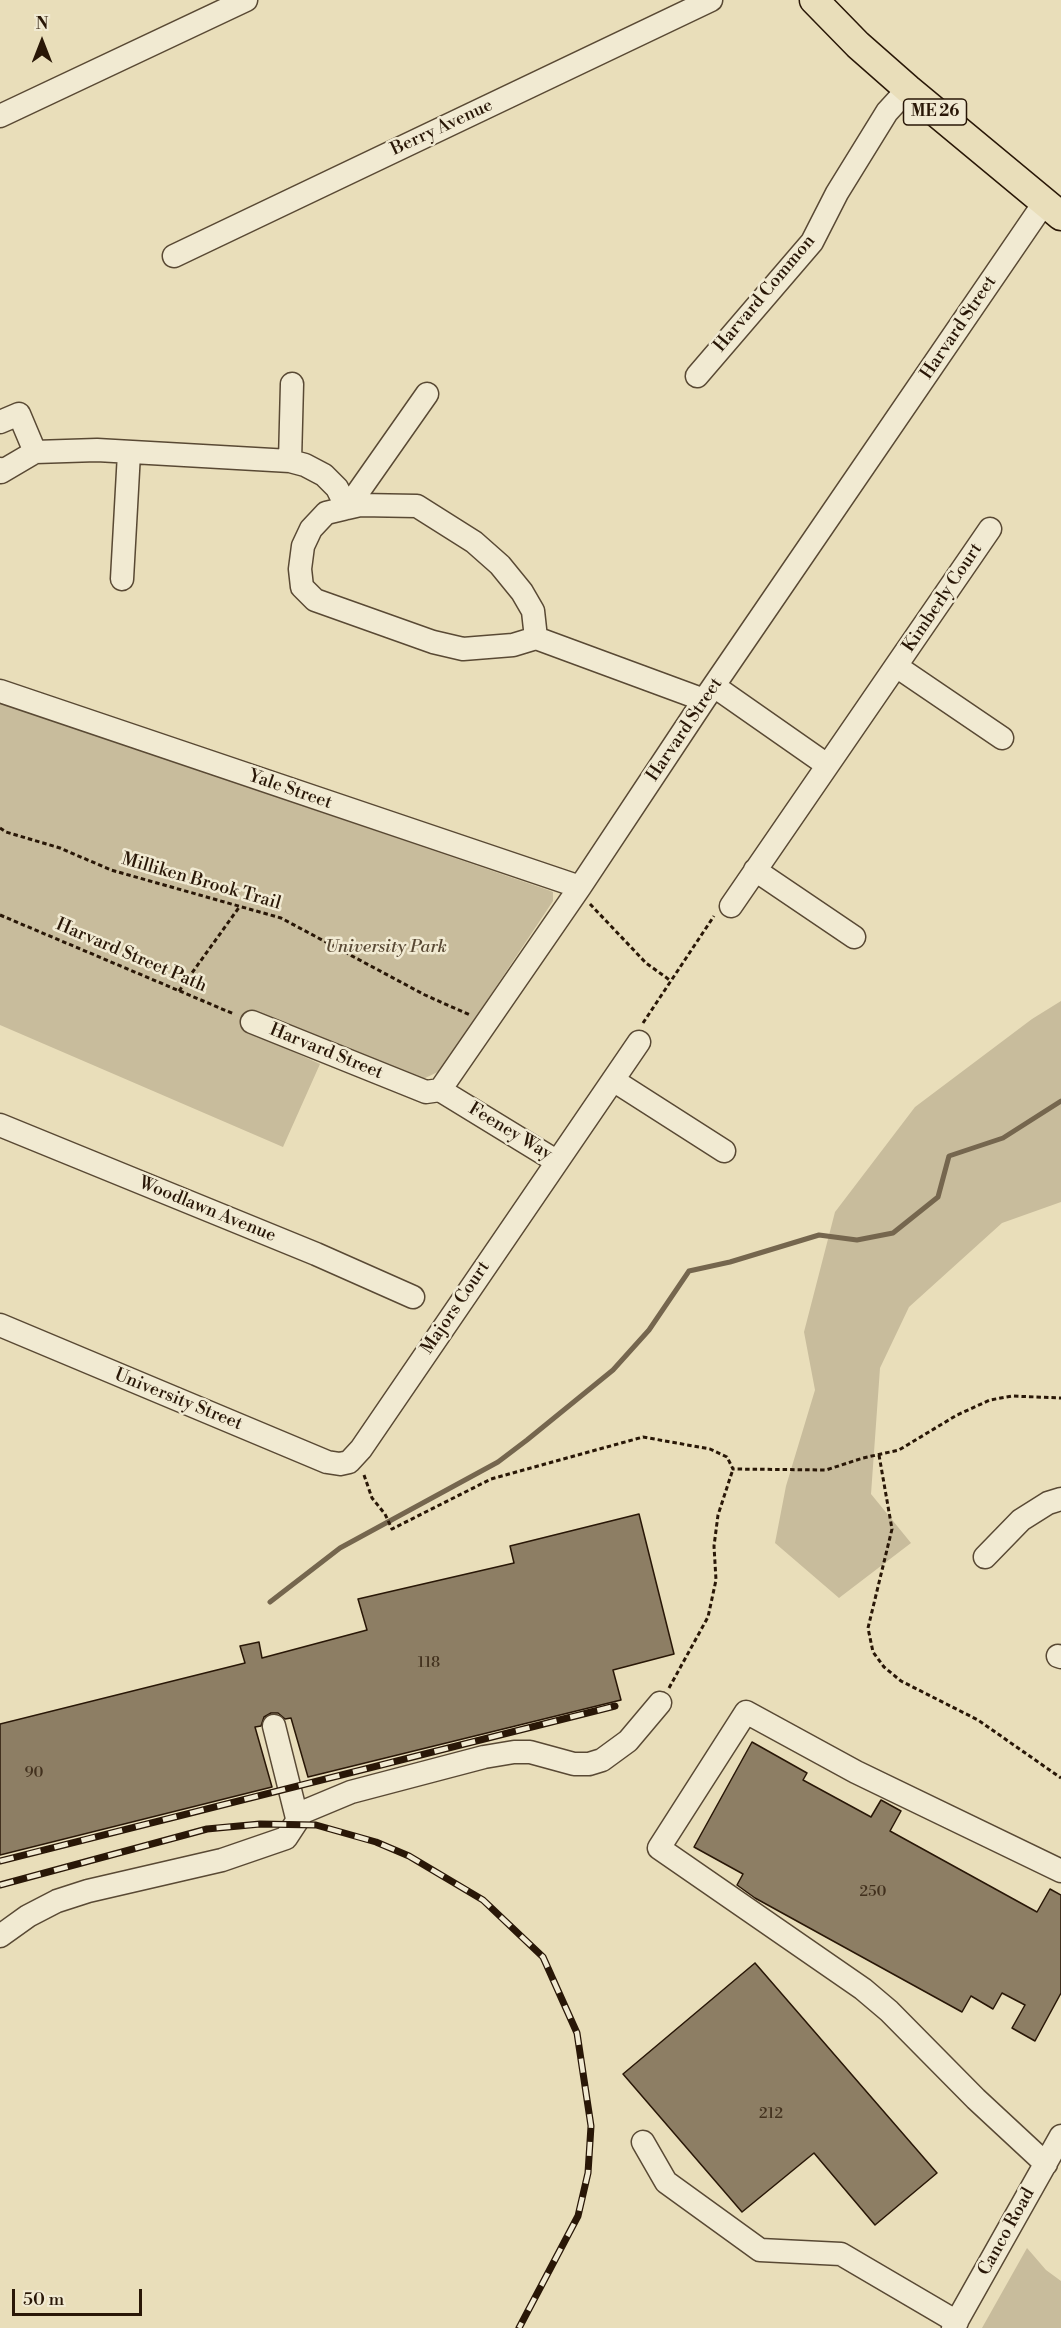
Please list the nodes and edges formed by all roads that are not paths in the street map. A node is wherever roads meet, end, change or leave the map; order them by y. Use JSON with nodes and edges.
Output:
{"nodes":[{"id":1,"x":246,"y":0,"type":"edge"},
{"id":2,"x":711,"y":0,"type":"edge"},
{"id":3,"x":814,"y":0,"type":"edge"},
{"id":4,"x":908,"y":89,"type":"junction"},
{"id":5,"x":0,"y":116,"type":"edge"},
{"id":6,"x":1053,"y":210,"type":"edge"},
{"id":7,"x":174,"y":256,"type":"dead end"},
{"id":8,"x":697,"y":376,"type":"dead end"},
{"id":9,"x":292,"y":384,"type":"dead end"},
{"id":10,"x":427,"y":394,"type":"dead end"},
{"id":11,"x":0,"y":422,"type":"edge"},
{"id":12,"x":35,"y":453,"type":"junction"},
{"id":13,"x":129,"y":453,"type":"junction"},
{"id":14,"x":290,"y":462,"type":"junction"},
{"id":15,"x":0,"y":469,"type":"edge"},
{"id":16,"x":347,"y":508,"type":"junction"},
{"id":17,"x":990,"y":529,"type":"dead end"},
{"id":18,"x":122,"y":579,"type":"dead end"},
{"id":19,"x":536,"y":638,"type":"junction"},
{"id":20,"x":896,"y":666,"type":"junction"},
{"id":21,"x":0,"y":691,"type":"edge"},
{"id":22,"x":709,"y":693,"type":"junction"},
{"id":23,"x":1002,"y":738,"type":"dead end"},
{"id":24,"x":827,"y":765,"type":"junction"},
{"id":25,"x":755,"y":870,"type":"junction"},
{"id":26,"x":578,"y":890,"type":"junction"},
{"id":27,"x":731,"y":906,"type":"road end"},
{"id":28,"x":854,"y":937,"type":"dead end"},
{"id":29,"x":252,"y":1022,"type":"road end"},
{"id":30,"x":639,"y":1042,"type":"road end"},
{"id":31,"x":613,"y":1080,"type":"junction"},
{"id":32,"x":440,"y":1090,"type":"junction"},
{"id":33,"x":0,"y":1125,"type":"edge"},
{"id":34,"x":724,"y":1151,"type":"dead end"},
{"id":35,"x":556,"y":1161,"type":"junction"},
{"id":36,"x":413,"y":1297,"type":"dead end"},
{"id":37,"x":0,"y":1325,"type":"edge"},
{"id":38,"x":356,"y":1455,"type":"joint"},
{"id":39,"x":1061,"y":1499,"type":"edge"},
{"id":40,"x":985,"y":1557,"type":"dead end"},
{"id":41,"x":660,"y":1703,"type":"road end"},
{"id":42,"x":274,"y":1726,"type":"dead end"},
{"id":43,"x":297,"y":1818,"type":"junction"},
{"id":44,"x":1061,"y":1871,"type":"edge"},
{"id":45,"x":0,"y":1936,"type":"edge"},
{"id":46,"x":1061,"y":2136,"type":"edge"},
{"id":47,"x":643,"y":2142,"type":"dead end"},
{"id":48,"x":1046,"y":2164,"type":"junction"},
{"id":49,"x":955,"y":2325,"type":"edge"}],
"edges":[{"from":1,"to":5,"type":"street"},
{"from":2,"to":7,"type":"street","name":"Berry Avenue"},
{"from":3,"to":4,"type":"main road","number":"ME 26"},
{"from":4,"to":6,"type":"main road","number":"ME 26"},
{"from":4,"to":8,"type":"street","name":"Harvard Common"},
{"from":6,"to":22,"type":"street","name":"Harvard Street"},
{"from":9,"to":14,"type":"street"},
{"from":10,"to":16,"type":"street"},
{"from":11,"to":12,"type":"street"},
{"from":12,"to":13,"type":"street"},
{"from":12,"to":15,"type":"street"},
{"from":13,"to":14,"type":"street"},
{"from":13,"to":18,"type":"street"},
{"from":14,"to":16,"type":"street"},
{"from":16,"to":19,"type":"street"},
{"from":16,"to":19,"type":"street"},
{"from":17,"to":20,"type":"street","name":"Kimberly Court"},
{"from":19,"to":22,"type":"street"},
{"from":20,"to":23,"type":"street","name":"Kimberly Court"},
{"from":20,"to":24,"type":"street","name":"Kimberly Court"},
{"from":21,"to":26,"type":"street","name":"Yale Street"},
{"from":22,"to":24,"type":"street"},
{"from":22,"to":26,"type":"street","name":"Harvard Street"},
{"from":24,"to":25,"type":"street","name":"Kimberly Court"},
{"from":25,"to":27,"type":"street","name":"Kimberly Court"},
{"from":25,"to":28,"type":"street"},
{"from":26,"to":32,"type":"street","name":"Harvard Street"},
{"from":29,"to":32,"type":"street","name":"Harvard Street"},
{"from":30,"to":31,"type":"street","name":"Feeney Way"},
{"from":31,"to":34,"type":"street"},
{"from":31,"to":35,"type":"street","name":"Feeney Way"},
{"from":32,"to":35,"type":"street","name":"Feeney Way"},
{"from":33,"to":36,"type":"street","name":"Woodlawn Avenue"},
{"from":35,"to":38,"type":"street","name":"Majors Court"},
{"from":37,"to":38,"type":"street","name":"University Street"},
{"from":39,"to":40,"type":"street"},
{"from":41,"to":43,"type":"street"},
{"from":42,"to":43,"type":"street"},
{"from":43,"to":45,"type":"street"},
{"from":44,"to":48,"type":"street"},
{"from":46,"to":48,"type":"street","name":"Canco Road"},
{"from":47,"to":49,"type":"street"},
{"from":48,"to":49,"type":"street","name":"Canco Road"}]}
